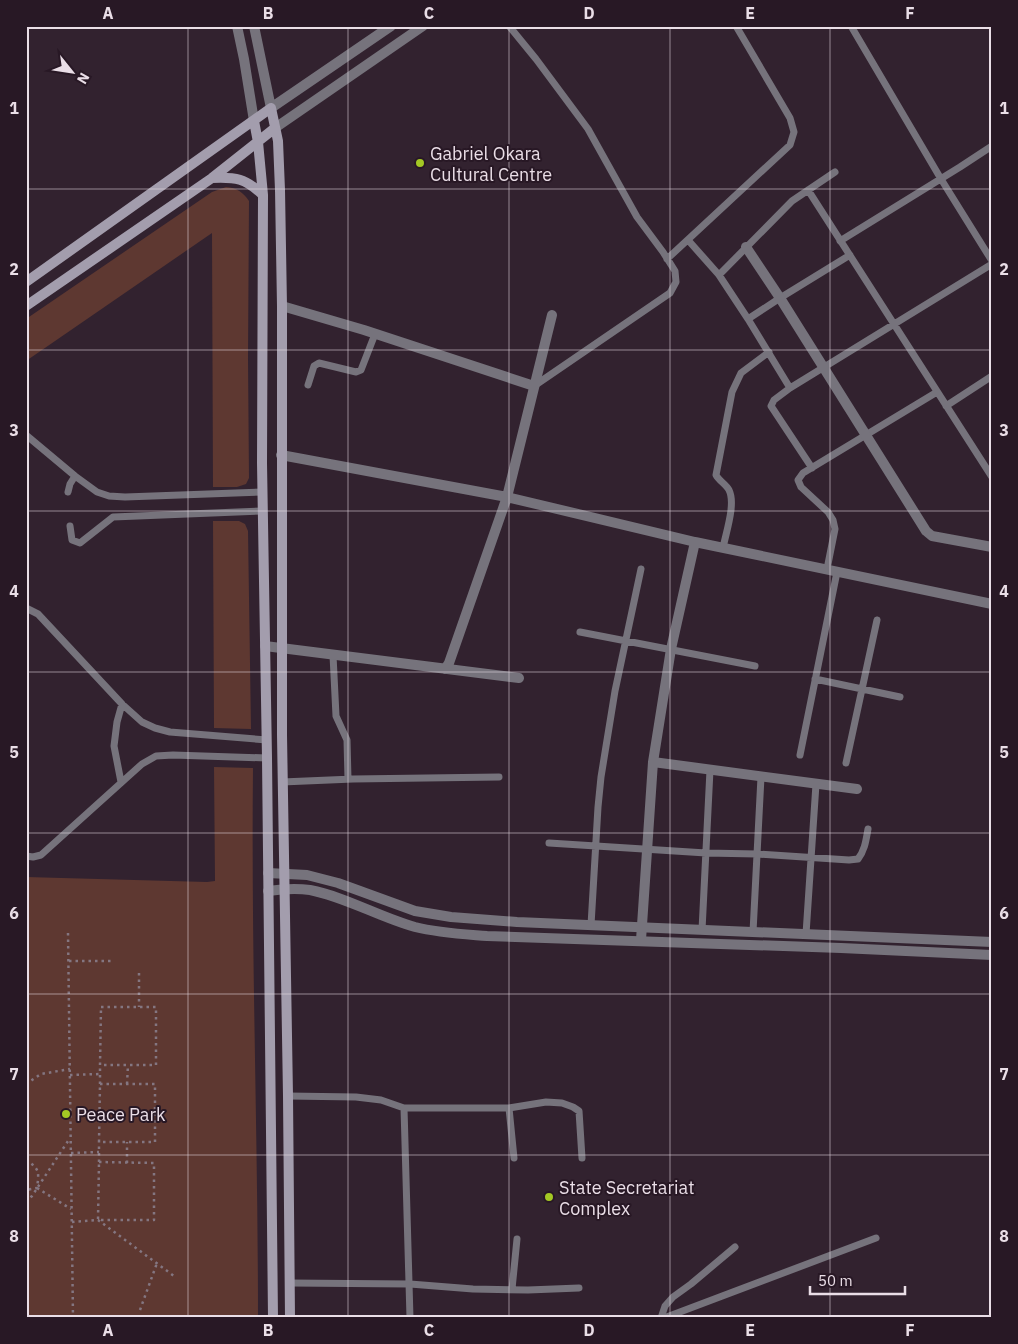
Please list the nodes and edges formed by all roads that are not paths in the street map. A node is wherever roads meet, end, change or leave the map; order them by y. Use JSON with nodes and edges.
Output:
{"nodes":[{"id":1,"x":237,"y":26,"type":"edge"},
{"id":2,"x":254,"y":26,"type":"edge"},
{"id":3,"x":391,"y":26,"type":"edge"},
{"id":4,"x":424,"y":26,"type":"edge"},
{"id":5,"x":508,"y":26,"type":"edge"},
{"id":6,"x":736,"y":26,"type":"edge"},
{"id":7,"x":851,"y":26,"type":"edge"},
{"id":8,"x":271,"y":108,"type":"junction"},
{"id":9,"x":254,"y":121,"type":"junction"},
{"id":10,"x":275,"y":128,"type":"junction"},
{"id":11,"x":258,"y":142,"type":"junction"},
{"id":12,"x":992,"y":146,"type":"edge"},
{"id":13,"x":835,"y":172,"type":"dead end"},
{"id":14,"x":212,"y":178,"type":"junction"},
{"id":15,"x":941,"y":179,"type":"junction"},
{"id":16,"x":808,"y":190,"type":"junction"},
{"id":17,"x":263,"y":195,"type":"junction"},
{"id":18,"x":688,"y":240,"type":"junction"},
{"id":19,"x":840,"y":241,"type":"junction"},
{"id":20,"x":746,"y":248,"type":"junction"},
{"id":21,"x":850,"y":255,"type":"junction"},
{"id":22,"x":667,"y":259,"type":"junction"},
{"id":23,"x":992,"y":263,"type":"edge"},
{"id":24,"x":719,"y":275,"type":"junction"},
{"id":25,"x":26,"y":282,"type":"edge"},
{"id":26,"x":780,"y":298,"type":"junction"},
{"id":27,"x":26,"y":306,"type":"edge"},
{"id":28,"x":282,"y":306,"type":"junction"},
{"id":29,"x":552,"y":315,"type":"dead end"},
{"id":30,"x":748,"y":319,"type":"junction"},
{"id":31,"x":894,"y":325,"type":"junction"},
{"id":32,"x":375,"y":334,"type":"junction"},
{"id":33,"x":769,"y":352,"type":"junction"},
{"id":34,"x":823,"y":368,"type":"junction"},
{"id":35,"x":992,"y":376,"type":"edge"},
{"id":36,"x":308,"y":385,"type":"dead end"},
{"id":37,"x":534,"y":386,"type":"junction"},
{"id":38,"x":790,"y":388,"type":"junction"},
{"id":39,"x":937,"y":392,"type":"junction"},
{"id":40,"x":946,"y":406,"type":"junction"},
{"id":41,"x":26,"y":435,"type":"edge"},
{"id":42,"x":866,"y":436,"type":"junction"},
{"id":43,"x":281,"y":456,"type":"junction"},
{"id":44,"x":812,"y":468,"type":"junction"},
{"id":45,"x":75,"y":476,"type":"junction"},
{"id":46,"x":992,"y":477,"type":"edge"},
{"id":47,"x":68,"y":492,"type":"dead end"},
{"id":48,"x":262,"y":492,"type":"junction"},
{"id":49,"x":507,"y":497,"type":"junction"},
{"id":50,"x":263,"y":511,"type":"junction"},
{"id":51,"x":70,"y":526,"type":"dead end"},
{"id":52,"x":695,"y":542,"type":"junction"},
{"id":53,"x":723,"y":548,"type":"junction"},
{"id":54,"x":992,"y":548,"type":"edge"},
{"id":55,"x":641,"y":569,"type":"dead end"},
{"id":56,"x":832,"y":570,"type":"junction"},
{"id":57,"x":992,"y":604,"type":"edge"},
{"id":58,"x":26,"y":608,"type":"edge"},
{"id":59,"x":877,"y":620,"type":"dead end"},
{"id":60,"x":580,"y":632,"type":"dead end"},
{"id":61,"x":625,"y":641,"type":"junction"},
{"id":62,"x":265,"y":646,"type":"junction"},
{"id":63,"x":281,"y":648,"type":"junction"},
{"id":64,"x":671,"y":649,"type":"junction"},
{"id":65,"x":333,"y":655,"type":"junction"},
{"id":66,"x":755,"y":666,"type":"dead end"},
{"id":67,"x":445,"y":669,"type":"junction"},
{"id":68,"x":518,"y":678,"type":"dead end"},
{"id":69,"x":815,"y":679,"type":"junction"},
{"id":70,"x":861,"y":689,"type":"junction"},
{"id":71,"x":900,"y":697,"type":"dead end"},
{"id":72,"x":122,"y":704,"type":"junction"},
{"id":73,"x":266,"y":740,"type":"junction"},
{"id":74,"x":800,"y":755,"type":"dead end"},
{"id":75,"x":267,"y":758,"type":"junction"},
{"id":76,"x":653,"y":762,"type":"junction"},
{"id":77,"x":846,"y":763,"type":"dead end"},
{"id":78,"x":710,"y":770,"type":"junction"},
{"id":79,"x":499,"y":777,"type":"dead end"},
{"id":80,"x":761,"y":777,"type":"junction"},
{"id":81,"x":348,"y":779,"type":"junction"},
{"id":82,"x":121,"y":782,"type":"junction"},
{"id":83,"x":282,"y":782,"type":"junction"},
{"id":84,"x":816,"y":784,"type":"junction"},
{"id":85,"x":857,"y":790,"type":"dead end"},
{"id":86,"x":868,"y":829,"type":"dead end"},
{"id":87,"x":549,"y":843,"type":"dead end"},
{"id":88,"x":596,"y":846,"type":"junction"},
{"id":89,"x":648,"y":849,"type":"junction"},
{"id":90,"x":706,"y":853,"type":"junction"},
{"id":91,"x":757,"y":854,"type":"junction"},
{"id":92,"x":26,"y":856,"type":"edge"},
{"id":93,"x":811,"y":858,"type":"junction"},
{"id":94,"x":268,"y":873,"type":"junction"},
{"id":95,"x":284,"y":873,"type":"junction"},
{"id":96,"x":284,"y":888,"type":"junction"},
{"id":97,"x":268,"y":890,"type":"junction"},
{"id":98,"x":591,"y":925,"type":"junction"},
{"id":99,"x":642,"y":927,"type":"junction"},
{"id":100,"x":702,"y":930,"type":"junction"},
{"id":101,"x":753,"y":932,"type":"junction"},
{"id":102,"x":806,"y":934,"type":"junction"},
{"id":103,"x":641,"y":940,"type":"junction"},
{"id":104,"x":992,"y":942,"type":"edge"},
{"id":105,"x":992,"y":955,"type":"edge"},
{"id":106,"x":288,"y":1096,"type":"junction"},
{"id":107,"x":404,"y":1108,"type":"junction"},
{"id":108,"x":509,"y":1108,"type":"junction"},
{"id":109,"x":514,"y":1158,"type":"dead end"},
{"id":110,"x":582,"y":1158,"type":"dead end"},
{"id":111,"x":876,"y":1238,"type":"dead end"},
{"id":112,"x":517,"y":1239,"type":"dead end"},
{"id":113,"x":735,"y":1248,"type":"dead end"},
{"id":114,"x":290,"y":1283,"type":"junction"},
{"id":115,"x":410,"y":1284,"type":"junction"},
{"id":116,"x":579,"y":1288,"type":"dead end"},
{"id":117,"x":512,"y":1289,"type":"junction"},
{"id":118,"x":272,"y":1318,"type":"edge"},
{"id":119,"x":290,"y":1318,"type":"edge"},
{"id":120,"x":410,"y":1318,"type":"edge"},
{"id":121,"x":416,"y":1318,"type":"edge"},
{"id":122,"x":663,"y":1318,"type":"edge"}],
"edges":[{"from":1,"to":9,"type":"street"},
{"from":2,"to":8,"type":"street"},
{"from":3,"to":8,"type":"street"},
{"from":4,"to":10,"type":"street"},
{"from":5,"to":22,"type":"lane"},
{"from":6,"to":18,"type":"lane"},
{"from":7,"to":15,"type":"lane"},
{"from":8,"to":9,"type":"main road"},
{"from":8,"to":10,"type":"main road"},
{"from":9,"to":11,"type":"main road"},
{"from":9,"to":25,"type":"main road"},
{"from":10,"to":11,"type":"main road"},
{"from":10,"to":28,"type":"main road"},
{"from":11,"to":14,"type":"main road"},
{"from":11,"to":17,"type":"main road"},
{"from":12,"to":15,"type":"lane"},
{"from":13,"to":16,"type":"lane"},
{"from":14,"to":17,"type":"main road"},
{"from":14,"to":27,"type":"main road"},
{"from":15,"to":19,"type":"lane"},
{"from":15,"to":23,"type":"lane"},
{"from":16,"to":19,"type":"lane"},
{"from":16,"to":20,"type":"lane"},
{"from":17,"to":48,"type":"main road"},
{"from":18,"to":22,"type":"lane"},
{"from":18,"to":24,"type":"lane"},
{"from":19,"to":21,"type":"lane"},
{"from":20,"to":24,"type":"lane"},
{"from":20,"to":26,"type":"street"},
{"from":21,"to":26,"type":"lane"},
{"from":21,"to":31,"type":"lane"},
{"from":22,"to":37,"type":"lane"},
{"from":23,"to":31,"type":"lane"},
{"from":24,"to":30,"type":"lane"},
{"from":26,"to":30,"type":"lane"},
{"from":26,"to":34,"type":"street"},
{"from":28,"to":32,"type":"street"},
{"from":28,"to":43,"type":"main road"},
{"from":29,"to":37,"type":"street"},
{"from":30,"to":33,"type":"lane"},
{"from":31,"to":34,"type":"lane"},
{"from":31,"to":39,"type":"lane"},
{"from":32,"to":36,"type":"lane"},
{"from":32,"to":37,"type":"street"},
{"from":33,"to":38,"type":"lane"},
{"from":33,"to":53,"type":"lane"},
{"from":34,"to":38,"type":"lane"},
{"from":34,"to":42,"type":"street"},
{"from":35,"to":40,"type":"lane"},
{"from":37,"to":49,"type":"street"},
{"from":38,"to":44,"type":"lane"},
{"from":39,"to":40,"type":"lane"},
{"from":39,"to":42,"type":"lane"},
{"from":40,"to":46,"type":"lane"},
{"from":41,"to":45,"type":"lane"},
{"from":42,"to":44,"type":"lane"},
{"from":42,"to":54,"type":"street"},
{"from":43,"to":49,"type":"street"},
{"from":43,"to":63,"type":"main road"},
{"from":44,"to":56,"type":"lane"},
{"from":45,"to":47,"type":"lane"},
{"from":45,"to":48,"type":"lane"},
{"from":48,"to":50,"type":"main road"},
{"from":49,"to":52,"type":"street"},
{"from":49,"to":67,"type":"street"},
{"from":50,"to":51,"type":"lane"},
{"from":50,"to":62,"type":"main road"},
{"from":52,"to":53,"type":"street"},
{"from":52,"to":64,"type":"street"},
{"from":53,"to":56,"type":"street"},
{"from":55,"to":61,"type":"lane"},
{"from":56,"to":57,"type":"street"},
{"from":56,"to":69,"type":"lane"},
{"from":58,"to":72,"type":"lane"},
{"from":59,"to":70,"type":"lane"},
{"from":60,"to":61,"type":"lane"},
{"from":61,"to":64,"type":"lane"},
{"from":61,"to":88,"type":"lane"},
{"from":62,"to":63,"type":"street"},
{"from":62,"to":73,"type":"main road"},
{"from":63,"to":65,"type":"street"},
{"from":63,"to":83,"type":"main road"},
{"from":64,"to":66,"type":"lane"},
{"from":64,"to":76,"type":"street"},
{"from":65,"to":67,"type":"street"},
{"from":65,"to":81,"type":"lane"},
{"from":67,"to":68,"type":"street"},
{"from":69,"to":70,"type":"lane"},
{"from":69,"to":74,"type":"lane"},
{"from":70,"to":71,"type":"lane"},
{"from":70,"to":77,"type":"lane"},
{"from":72,"to":73,"type":"lane"},
{"from":72,"to":82,"type":"lane"},
{"from":73,"to":75,"type":"main road"},
{"from":75,"to":82,"type":"lane"},
{"from":75,"to":94,"type":"main road"},
{"from":76,"to":78,"type":"street"},
{"from":76,"to":89,"type":"street"},
{"from":78,"to":80,"type":"street"},
{"from":78,"to":90,"type":"lane"},
{"from":79,"to":81,"type":"lane"},
{"from":80,"to":84,"type":"street"},
{"from":80,"to":91,"type":"lane"},
{"from":81,"to":83,"type":"lane"},
{"from":82,"to":92,"type":"lane"},
{"from":83,"to":95,"type":"main road"},
{"from":84,"to":85,"type":"street"},
{"from":84,"to":93,"type":"lane"},
{"from":86,"to":93,"type":"lane"},
{"from":87,"to":88,"type":"lane"},
{"from":88,"to":89,"type":"lane"},
{"from":88,"to":98,"type":"lane"},
{"from":89,"to":90,"type":"lane"},
{"from":89,"to":99,"type":"street"},
{"from":90,"to":91,"type":"lane"},
{"from":90,"to":100,"type":"lane"},
{"from":91,"to":93,"type":"lane"},
{"from":91,"to":101,"type":"lane"},
{"from":93,"to":102,"type":"lane"},
{"from":94,"to":95,"type":"street"},
{"from":94,"to":97,"type":"main road"},
{"from":95,"to":96,"type":"main road"},
{"from":95,"to":98,"type":"street"},
{"from":96,"to":97,"type":"street"},
{"from":96,"to":103,"type":"street"},
{"from":96,"to":106,"type":"main road"},
{"from":97,"to":118,"type":"main road"},
{"from":98,"to":99,"type":"street"},
{"from":99,"to":100,"type":"street"},
{"from":99,"to":103,"type":"street"},
{"from":100,"to":101,"type":"street"},
{"from":101,"to":102,"type":"street"},
{"from":102,"to":104,"type":"street"},
{"from":103,"to":105,"type":"street"},
{"from":106,"to":107,"type":"lane"},
{"from":106,"to":114,"type":"main road"},
{"from":107,"to":108,"type":"lane"},
{"from":107,"to":115,"type":"lane"},
{"from":108,"to":109,"type":"lane"},
{"from":108,"to":110,"type":"lane"},
{"from":111,"to":122,"type":"lane"},
{"from":112,"to":117,"type":"lane"},
{"from":113,"to":122,"type":"lane"},
{"from":114,"to":115,"type":"lane"},
{"from":114,"to":119,"type":"main road"},
{"from":115,"to":117,"type":"lane"},
{"from":115,"to":120,"type":"lane"},
{"from":116,"to":117,"type":"lane"},
{"from":120,"to":121,"type":"lane"}]}
